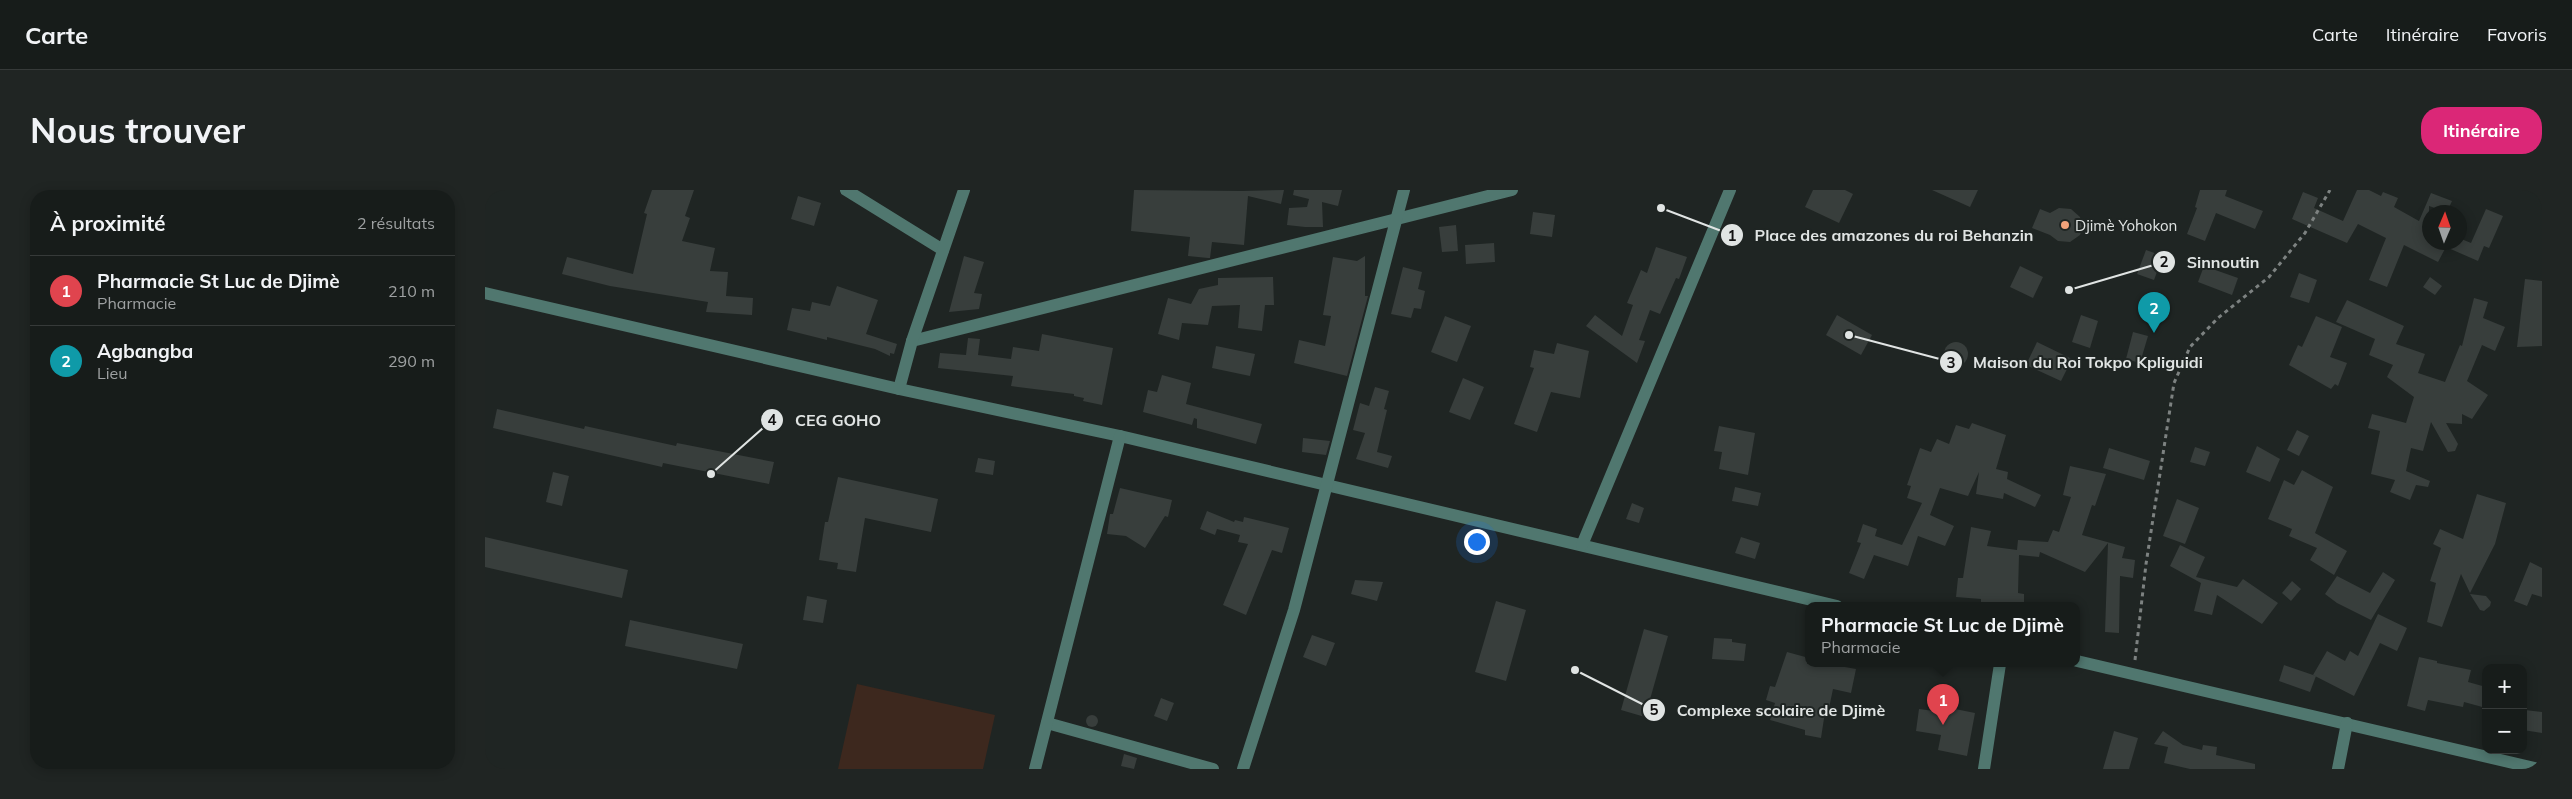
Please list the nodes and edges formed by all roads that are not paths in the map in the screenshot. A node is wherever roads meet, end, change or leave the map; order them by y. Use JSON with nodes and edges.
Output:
{"nodes":[{"id":1,"x":846,"y":190,"type":"edge"},
{"id":2,"x":964,"y":190,"type":"edge"},
{"id":3,"x":1404,"y":190,"type":"edge"},
{"id":4,"x":1512,"y":190,"type":"edge"},
{"id":5,"x":1731,"y":190,"type":"edge"},
{"id":6,"x":1396,"y":220,"type":"junction"},
{"id":7,"x":943,"y":250,"type":"junction"},
{"id":8,"x":485,"y":293,"type":"edge"},
{"id":9,"x":912,"y":341,"type":"junction"},
{"id":10,"x":899,"y":389,"type":"junction"},
{"id":11,"x":1120,"y":436,"type":"junction"},
{"id":12,"x":1325,"y":485,"type":"junction"},
{"id":13,"x":1582,"y":545,"type":"junction"},
{"id":14,"x":1820,"y":602,"type":"edge"},
{"id":15,"x":2080,"y":662,"type":"edge"},
{"id":16,"x":2000,"y":667,"type":"edge"},
{"id":17,"x":1047,"y":722,"type":"junction"},
{"id":18,"x":2347,"y":723,"type":"junction"},
{"id":19,"x":1035,"y":769,"type":"edge"},
{"id":20,"x":1213,"y":769,"type":"edge"},
{"id":21,"x":1243,"y":769,"type":"edge"},
{"id":22,"x":1984,"y":769,"type":"edge"},
{"id":23,"x":2339,"y":769,"type":"edge"},
{"id":24,"x":2539,"y":769,"type":"edge"}],
"edges":[{"from":1,"to":7,"type":"street"},
{"from":2,"to":7,"type":"street"},
{"from":3,"to":6,"type":"street"},
{"from":4,"to":6,"type":"street"},
{"from":5,"to":13,"type":"street"},
{"from":6,"to":9,"type":"street"},
{"from":6,"to":12,"type":"street"},
{"from":7,"to":9,"type":"street"},
{"from":8,"to":10,"type":"street"},
{"from":9,"to":10,"type":"street"},
{"from":10,"to":11,"type":"street"},
{"from":11,"to":12,"type":"street"},
{"from":11,"to":17,"type":"street"},
{"from":12,"to":13,"type":"street"},
{"from":12,"to":21,"type":"street"},
{"from":13,"to":14,"type":"street"},
{"from":15,"to":18,"type":"street"},
{"from":16,"to":22,"type":"street"},
{"from":17,"to":19,"type":"street"},
{"from":17,"to":20,"type":"street"},
{"from":18,"to":23,"type":"street"},
{"from":18,"to":24,"type":"street"}]}
